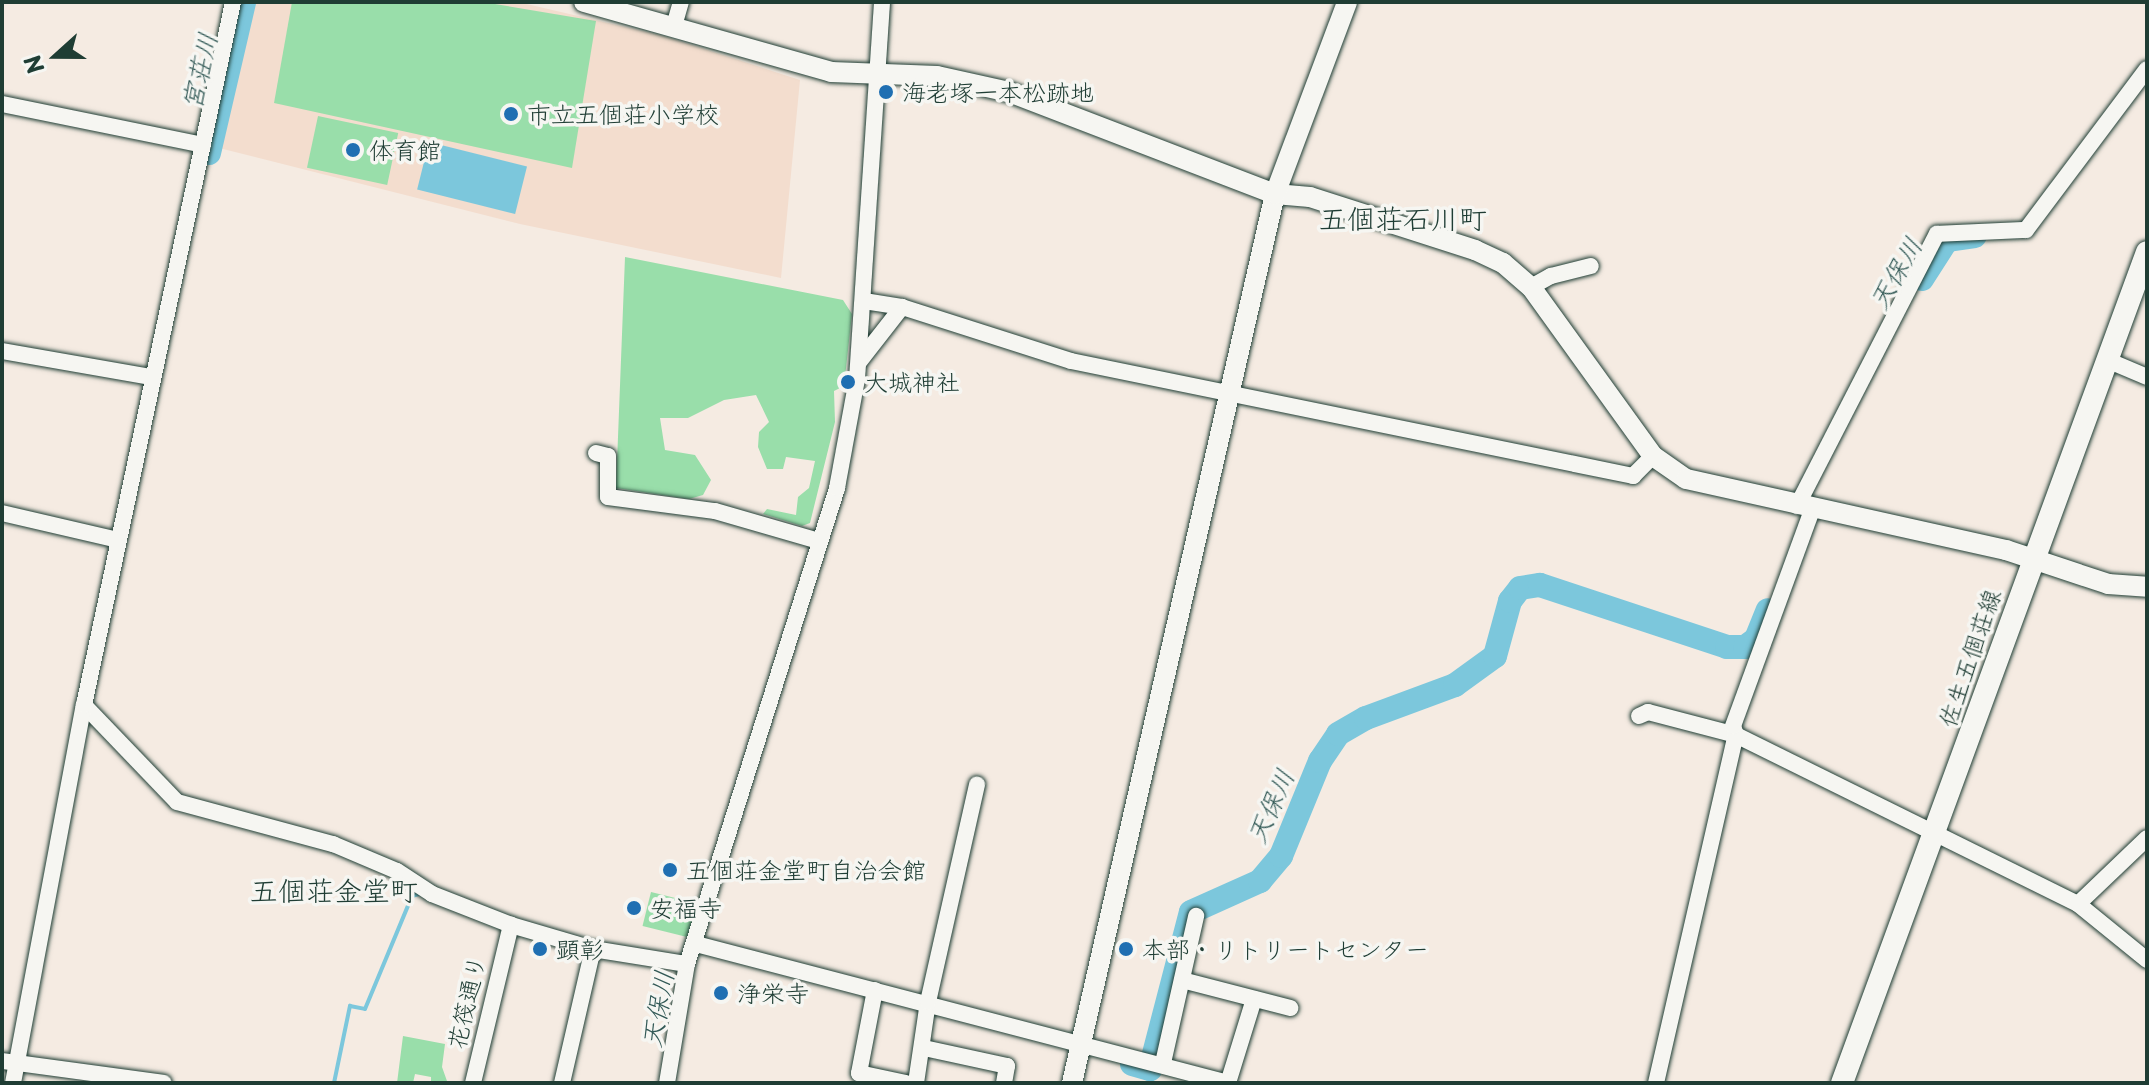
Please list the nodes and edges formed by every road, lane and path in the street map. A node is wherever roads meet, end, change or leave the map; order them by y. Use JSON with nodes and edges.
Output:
{"nodes":[{"id":1,"x":233,"y":2,"type":"edge"},
{"id":2,"x":584,"y":2,"type":"edge"},
{"id":3,"x":681,"y":2,"type":"edge"},
{"id":4,"x":882,"y":2,"type":"edge"},
{"id":5,"x":1347,"y":2,"type":"edge"},
{"id":6,"x":674,"y":26,"type":"junction"},
{"id":7,"x":2147,"y":69,"type":"edge"},
{"id":8,"x":875,"y":75,"type":"junction"},
{"id":9,"x":2,"y":104,"type":"edge"},
{"id":10,"x":203,"y":145,"type":"junction"},
{"id":11,"x":1275,"y":194,"type":"junction"},
{"id":12,"x":2147,"y":252,"type":"edge"},
{"id":13,"x":1591,"y":266,"type":"dead end"},
{"id":14,"x":1531,"y":287,"type":"junction"},
{"id":15,"x":864,"y":301,"type":"junction"},
{"id":16,"x":902,"y":307,"type":"junction"},
{"id":17,"x":2,"y":351,"type":"edge"},
{"id":18,"x":2107,"y":360,"type":"junction"},
{"id":19,"x":858,"y":363,"type":"junction"},
{"id":20,"x":151,"y":377,"type":"junction"},
{"id":21,"x":2147,"y":377,"type":"edge"},
{"id":22,"x":1231,"y":394,"type":"junction"},
{"id":23,"x":596,"y":453,"type":"dead end"},
{"id":24,"x":1653,"y":456,"type":"junction"},
{"id":25,"x":1804,"y":508,"type":"junction"},
{"id":26,"x":2,"y":513,"type":"edge"},
{"id":27,"x":118,"y":540,"type":"junction"},
{"id":28,"x":819,"y":541,"type":"junction"},
{"id":29,"x":2032,"y":558,"type":"junction"},
{"id":30,"x":2147,"y":587,"type":"edge"},
{"id":31,"x":84,"y":705,"type":"junction"},
{"id":32,"x":1639,"y":716,"type":"dead end"},
{"id":33,"x":1736,"y":735,"type":"junction"},
{"id":34,"x":977,"y":784,"type":"dead end"},
{"id":35,"x":1935,"y":834,"type":"junction"},
{"id":36,"x":2147,"y":838,"type":"edge"},
{"id":37,"x":2078,"y":904,"type":"junction"},
{"id":38,"x":1196,"y":916,"type":"dead end"},
{"id":39,"x":510,"y":928,"type":"junction"},
{"id":40,"x":696,"y":944,"type":"junction"},
{"id":41,"x":592,"y":951,"type":"junction"},
{"id":42,"x":2147,"y":960,"type":"edge"},
{"id":43,"x":687,"y":964,"type":"junction"},
{"id":44,"x":1182,"y":980,"type":"junction"},
{"id":45,"x":875,"y":995,"type":"junction"},
{"id":46,"x":1254,"y":999,"type":"junction"},
{"id":47,"x":929,"y":1008,"type":"junction"},
{"id":48,"x":1290,"y":1008,"type":"dead end"},
{"id":49,"x":924,"y":1048,"type":"junction"},
{"id":50,"x":1080,"y":1048,"type":"junction"},
{"id":51,"x":10,"y":1061,"type":"edge"},
{"id":52,"x":1155,"y":1062,"type":"junction"},
{"id":53,"x":13,"y":1083,"type":"edge"},
{"id":54,"x":164,"y":1083,"type":"edge"},
{"id":55,"x":473,"y":1083,"type":"edge"},
{"id":56,"x":562,"y":1083,"type":"edge"},
{"id":57,"x":667,"y":1083,"type":"edge"},
{"id":58,"x":906,"y":1083,"type":"edge"},
{"id":59,"x":916,"y":1083,"type":"edge"},
{"id":60,"x":1004,"y":1083,"type":"edge"},
{"id":61,"x":1072,"y":1083,"type":"edge"},
{"id":62,"x":1228,"y":1083,"type":"edge"},
{"id":63,"x":1656,"y":1083,"type":"edge"},
{"id":64,"x":1842,"y":1083,"type":"edge"}],
"edges":[{"from":1,"to":10,"type":"street"},
{"from":2,"to":6,"type":"street"},
{"from":3,"to":6,"type":"street"},
{"from":4,"to":8,"type":"street"},
{"from":5,"to":11,"type":"street"},
{"from":6,"to":8,"type":"street"},
{"from":7,"to":25,"type":"street"},
{"from":8,"to":11,"type":"street"},
{"from":8,"to":15,"type":"street"},
{"from":9,"to":10,"type":"street"},
{"from":10,"to":20,"type":"street"},
{"from":11,"to":14,"type":"street"},
{"from":11,"to":22,"type":"street"},
{"from":12,"to":18,"type":"main road","name":"佐生五個荘線"},
{"from":13,"to":14,"type":"street"},
{"from":14,"to":24,"type":"street"},
{"from":15,"to":16,"type":"street"},
{"from":15,"to":19,"type":"street"},
{"from":16,"to":19,"type":"street"},
{"from":16,"to":22,"type":"street"},
{"from":17,"to":20,"type":"street"},
{"from":18,"to":21,"type":"street"},
{"from":18,"to":29,"type":"main road","name":"佐生五個荘線"},
{"from":19,"to":28,"type":"street"},
{"from":20,"to":27,"type":"street"},
{"from":22,"to":24,"type":"street"},
{"from":22,"to":50,"type":"street"},
{"from":23,"to":28,"type":"street"},
{"from":24,"to":25,"type":"street"},
{"from":25,"to":29,"type":"street"},
{"from":25,"to":33,"type":"street"},
{"from":26,"to":27,"type":"street"},
{"from":27,"to":31,"type":"street"},
{"from":28,"to":40,"type":"street"},
{"from":29,"to":30,"type":"street"},
{"from":29,"to":35,"type":"main road","name":"佐生五個荘線"},
{"from":31,"to":39,"type":"street"},
{"from":31,"to":51,"type":"street"},
{"from":32,"to":33,"type":"street"},
{"from":33,"to":35,"type":"street"},
{"from":33,"to":63,"type":"street"},
{"from":34,"to":47,"type":"street"},
{"from":35,"to":37,"type":"street"},
{"from":35,"to":64,"type":"main road","name":"佐生五個荘線"},
{"from":36,"to":37,"type":"street"},
{"from":37,"to":42,"type":"street"},
{"from":38,"to":44,"type":"street"},
{"from":39,"to":41,"type":"street"},
{"from":39,"to":55,"type":"street","name":"花筏通り"},
{"from":40,"to":43,"type":"street"},
{"from":40,"to":45,"type":"street"},
{"from":41,"to":43,"type":"street"},
{"from":41,"to":56,"type":"street"},
{"from":43,"to":57,"type":"street"},
{"from":44,"to":46,"type":"street"},
{"from":44,"to":52,"type":"street"},
{"from":45,"to":47,"type":"street"},
{"from":45,"to":58,"type":"street"},
{"from":46,"to":48,"type":"street"},
{"from":46,"to":62,"type":"street"},
{"from":47,"to":49,"type":"street"},
{"from":47,"to":50,"type":"street"},
{"from":49,"to":59,"type":"street"},
{"from":49,"to":60,"type":"street"},
{"from":50,"to":52,"type":"street"},
{"from":50,"to":61,"type":"street"},
{"from":51,"to":53,"type":"street"},
{"from":51,"to":54,"type":"street"},
{"from":52,"to":62,"type":"street"}]}
